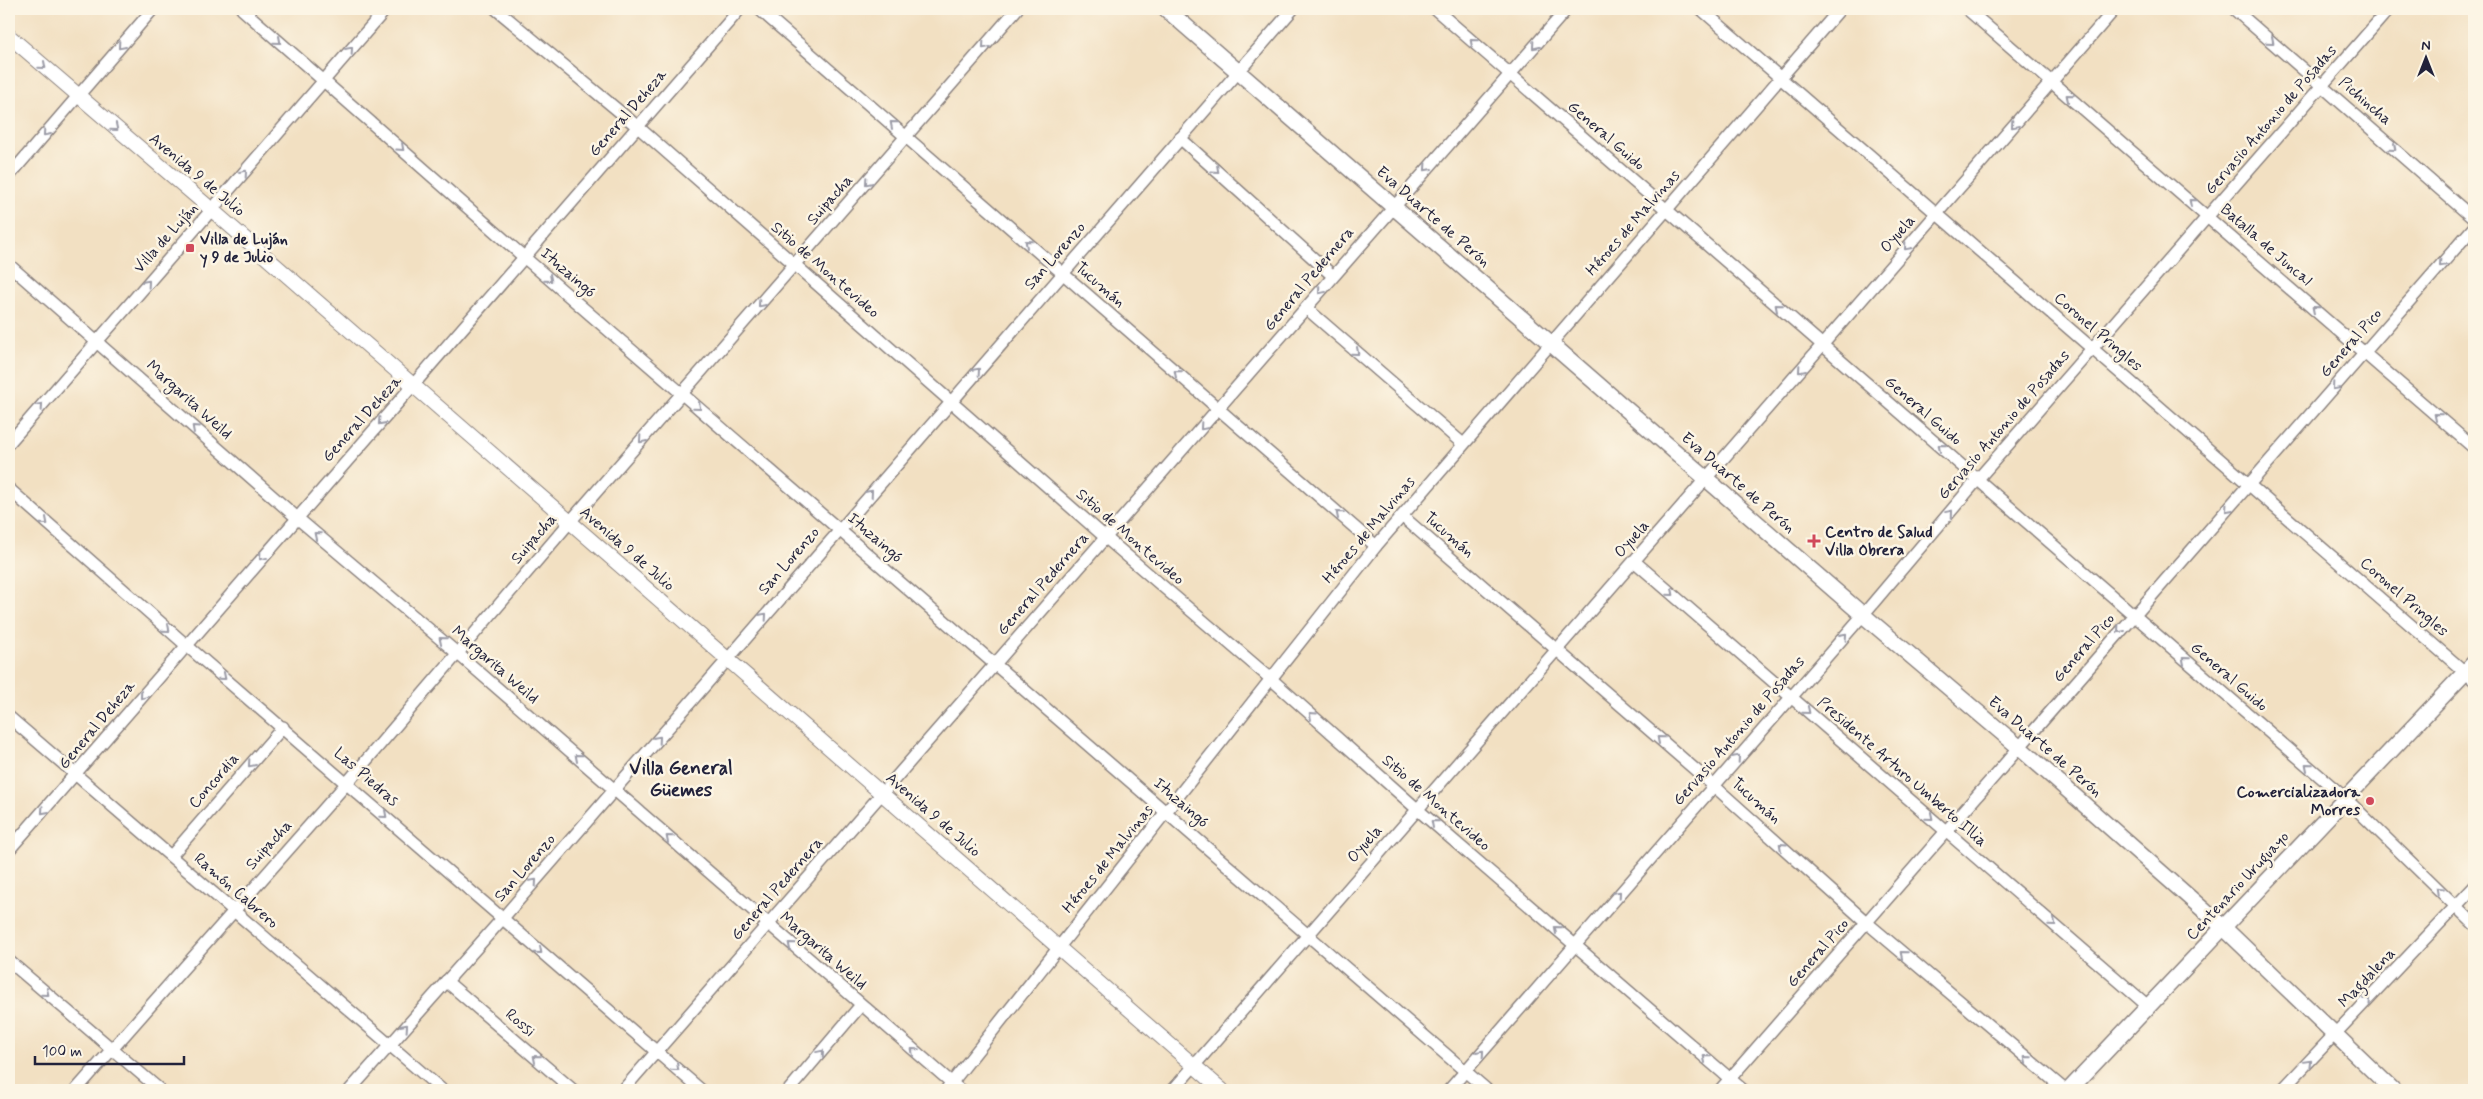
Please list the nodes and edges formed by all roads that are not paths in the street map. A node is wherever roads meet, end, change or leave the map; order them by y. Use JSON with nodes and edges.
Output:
{"nodes":[{"id":1,"x":153,"y":9,"type":"edge"},
{"id":2,"x":242,"y":9,"type":"edge"},
{"id":3,"x":386,"y":9,"type":"edge"},
{"id":4,"x":496,"y":9,"type":"edge"},
{"id":5,"x":740,"y":9,"type":"edge"},
{"id":6,"x":759,"y":9,"type":"edge"},
{"id":7,"x":1017,"y":9,"type":"edge"},
{"id":8,"x":1166,"y":9,"type":"edge"},
{"id":9,"x":1293,"y":9,"type":"edge"},
{"id":10,"x":1435,"y":9,"type":"edge"},
{"id":11,"x":1567,"y":9,"type":"edge"},
{"id":12,"x":1701,"y":9,"type":"edge"},
{"id":13,"x":1840,"y":9,"type":"edge"},
{"id":14,"x":1967,"y":9,"type":"edge"},
{"id":15,"x":2115,"y":9,"type":"edge"},
{"id":16,"x":2234,"y":9,"type":"edge"},
{"id":17,"x":2389,"y":9,"type":"edge"},
{"id":18,"x":9,"y":36,"type":"edge"},
{"id":19,"x":1238,"y":71,"type":"junction"},
{"id":20,"x":1510,"y":74,"type":"junction"},
{"id":21,"x":1780,"y":78,"type":"junction"},
{"id":22,"x":324,"y":80,"type":"junction"},
{"id":23,"x":2052,"y":83,"type":"junction"},
{"id":24,"x":2322,"y":85,"type":"junction"},
{"id":25,"x":78,"y":96,"type":"junction"},
{"id":26,"x":638,"y":127,"type":"junction"},
{"id":27,"x":907,"y":137,"type":"junction"},
{"id":28,"x":1180,"y":138,"type":"junction"},
{"id":29,"x":9,"y":176,"type":"edge"},
{"id":30,"x":1394,"y":205,"type":"junction"},
{"id":31,"x":1666,"y":209,"type":"junction"},
{"id":32,"x":212,"y":210,"type":"junction"},
{"id":33,"x":1937,"y":213,"type":"junction"},
{"id":34,"x":2209,"y":216,"type":"junction"},
{"id":35,"x":2474,"y":219,"type":"edge"},
{"id":36,"x":2474,"y":227,"type":"edge"},
{"id":37,"x":525,"y":258,"type":"junction"},
{"id":38,"x":9,"y":265,"type":"edge"},
{"id":39,"x":795,"y":266,"type":"junction"},
{"id":40,"x":1062,"y":273,"type":"junction"},
{"id":41,"x":1333,"y":276,"type":"junction"},
{"id":42,"x":1306,"y":308,"type":"junction"},
{"id":43,"x":97,"y":340,"type":"junction"},
{"id":44,"x":1550,"y":343,"type":"junction"},
{"id":45,"x":1822,"y":346,"type":"junction"},
{"id":46,"x":2092,"y":348,"type":"junction"},
{"id":47,"x":2365,"y":353,"type":"junction"},
{"id":48,"x":414,"y":386,"type":"junction"},
{"id":49,"x":683,"y":394,"type":"junction"},
{"id":50,"x":951,"y":400,"type":"junction"},
{"id":51,"x":1219,"y":409,"type":"junction"},
{"id":52,"x":9,"y":443,"type":"edge"},
{"id":53,"x":1463,"y":444,"type":"junction"},
{"id":54,"x":2474,"y":448,"type":"edge"},
{"id":55,"x":1706,"y":478,"type":"junction"},
{"id":56,"x":1978,"y":479,"type":"junction"},
{"id":57,"x":2250,"y":485,"type":"junction"},
{"id":58,"x":9,"y":489,"type":"edge"},
{"id":59,"x":1402,"y":516,"type":"junction"},
{"id":60,"x":296,"y":517,"type":"junction"},
{"id":61,"x":570,"y":523,"type":"junction"},
{"id":62,"x":839,"y":528,"type":"junction"},
{"id":63,"x":1105,"y":537,"type":"junction"},
{"id":64,"x":1376,"y":546,"type":"junction"},
{"id":65,"x":1634,"y":561,"type":"junction"},
{"id":66,"x":1863,"y":615,"type":"junction"},
{"id":67,"x":2133,"y":615,"type":"junction"},
{"id":68,"x":186,"y":645,"type":"junction"},
{"id":69,"x":1556,"y":649,"type":"junction"},
{"id":70,"x":457,"y":653,"type":"junction"},
{"id":71,"x":727,"y":658,"type":"junction"},
{"id":72,"x":994,"y":663,"type":"junction"},
{"id":73,"x":2472,"y":672,"type":"edge"},
{"id":74,"x":1270,"y":678,"type":"junction"},
{"id":75,"x":1790,"y":697,"type":"junction"},
{"id":76,"x":9,"y":717,"type":"edge"},
{"id":77,"x":283,"y":727,"type":"junction"},
{"id":78,"x":2020,"y":748,"type":"junction"},
{"id":79,"x":76,"y":775,"type":"junction"},
{"id":80,"x":347,"y":782,"type":"junction"},
{"id":81,"x":1713,"y":784,"type":"junction"},
{"id":82,"x":615,"y":789,"type":"junction"},
{"id":83,"x":883,"y":795,"type":"junction"},
{"id":84,"x":2345,"y":798,"type":"junction"},
{"id":85,"x":1417,"y":809,"type":"junction"},
{"id":86,"x":1168,"y":812,"type":"junction"},
{"id":87,"x":1946,"y":830,"type":"junction"},
{"id":88,"x":9,"y":850,"type":"edge"},
{"id":89,"x":171,"y":856,"type":"junction"},
{"id":90,"x":2474,"y":887,"type":"edge"},
{"id":91,"x":2456,"y":907,"type":"junction"},
{"id":92,"x":233,"y":910,"type":"junction"},
{"id":93,"x":502,"y":919,"type":"junction"},
{"id":94,"x":1866,"y":922,"type":"junction"},
{"id":95,"x":768,"y":924,"type":"junction"},
{"id":96,"x":2474,"y":924,"type":"edge"},
{"id":97,"x":2224,"y":928,"type":"junction"},
{"id":98,"x":1307,"y":936,"type":"junction"},
{"id":99,"x":1575,"y":944,"type":"junction"},
{"id":100,"x":1058,"y":948,"type":"junction"},
{"id":101,"x":9,"y":961,"type":"edge"},
{"id":102,"x":446,"y":981,"type":"junction"},
{"id":103,"x":861,"y":1005,"type":"junction"},
{"id":104,"x":2149,"y":1007,"type":"junction"},
{"id":105,"x":2335,"y":1036,"type":"junction"},
{"id":106,"x":390,"y":1045,"type":"junction"},
{"id":107,"x":112,"y":1049,"type":"junction"},
{"id":108,"x":657,"y":1052,"type":"junction"},
{"id":109,"x":1194,"y":1066,"type":"junction"},
{"id":110,"x":1465,"y":1071,"type":"junction"},
{"id":111,"x":1730,"y":1078,"type":"junction"},
{"id":112,"x":952,"y":1088,"type":"edge"},
{"id":113,"x":76,"y":1090,"type":"edge"},
{"id":114,"x":160,"y":1090,"type":"edge"},
{"id":115,"x":350,"y":1090,"type":"edge"},
{"id":116,"x":442,"y":1090,"type":"edge"},
{"id":117,"x":573,"y":1090,"type":"edge"},
{"id":118,"x":623,"y":1090,"type":"edge"},
{"id":119,"x":701,"y":1090,"type":"edge"},
{"id":120,"x":789,"y":1090,"type":"edge"},
{"id":121,"x":1173,"y":1090,"type":"edge"},
{"id":122,"x":1222,"y":1090,"type":"edge"},
{"id":123,"x":1449,"y":1090,"type":"edge"},
{"id":124,"x":1487,"y":1090,"type":"edge"},
{"id":125,"x":1720,"y":1090,"type":"edge"},
{"id":126,"x":1743,"y":1090,"type":"edge"},
{"id":127,"x":2065,"y":1090,"type":"edge"},
{"id":128,"x":2069,"y":1090,"type":"edge"},
{"id":129,"x":2282,"y":1090,"type":"edge"},
{"id":130,"x":2393,"y":1090,"type":"edge"}],
"edges":[{"from":1,"to":25,"type":"street","one_way":true},
{"from":2,"to":22,"type":"street","name":"Ituzaingó","one_way":true},
{"from":22,"to":3,"type":"street","name":"Villa de Luján","one_way":true},
{"from":4,"to":26,"type":"street","name":"Sitio de Montevideo"},
{"from":5,"to":26,"type":"street","name":"General Deheza"},
{"from":27,"to":6,"type":"street","name":"Tucumán","one_way":true},
{"from":7,"to":27,"type":"street","name":"Suipacha","one_way":true},
{"from":8,"to":19,"type":"main road","name":"Eva Duarte de Perón"},
{"from":9,"to":19,"type":"street","name":"San Lorenzo"},
{"from":20,"to":10,"type":"street","name":"General Guido","one_way":true},
{"from":11,"to":20,"type":"street","name":"General Pedernera","one_way":true},
{"from":12,"to":21,"type":"street","name":"Coronel Pringles"},
{"from":13,"to":21,"type":"street","name":"Héroes de Malvinas"},
{"from":14,"to":23,"type":"street","name":"Batalla de Juncal"},
{"from":15,"to":23,"type":"street","name":"Oyuela"},
{"from":16,"to":24,"type":"street","name":"Pichincha","one_way":true},
{"from":17,"to":24,"type":"street","name":"Gervasio Antonio de Posadas"},
{"from":18,"to":25,"type":"street","name":"Avenida 9 de Julio","one_way":true},
{"from":19,"to":28,"type":"street","name":"San Lorenzo"},
{"from":19,"to":30,"type":"main road","name":"Eva Duarte de Perón"},
{"from":20,"to":30,"type":"street","name":"General Pedernera","one_way":true},
{"from":20,"to":31,"type":"street","name":"General Guido"},
{"from":21,"to":31,"type":"street","name":"Héroes de Malvinas"},
{"from":21,"to":33,"type":"street","name":"Coronel Pringles"},
{"from":32,"to":22,"type":"street","name":"Villa de Luján","one_way":true},
{"from":22,"to":37,"type":"street","name":"Ituzaingó","one_way":true},
{"from":23,"to":33,"type":"street","name":"Oyuela","one_way":true},
{"from":34,"to":23,"type":"street","name":"Batalla de Juncal","one_way":true},
{"from":24,"to":34,"type":"street","name":"Gervasio Antonio de Posadas"},
{"from":24,"to":35,"type":"street","name":"Pichincha","one_way":true},
{"from":25,"to":29,"type":"street","one_way":true},
{"from":25,"to":32,"type":"street","name":"Avenida 9 de Julio","one_way":true},
{"from":26,"to":37,"type":"street","name":"General Deheza"},
{"from":26,"to":39,"type":"street","name":"Sitio de Montevideo"},
{"from":27,"to":39,"type":"street","name":"Suipacha","one_way":true},
{"from":40,"to":27,"type":"street","name":"Tucumán","one_way":true},
{"from":28,"to":40,"type":"street","name":"San Lorenzo"},
{"from":28,"to":41,"type":"street","one_way":true},
{"from":30,"to":41,"type":"street","name":"General Pedernera"},
{"from":30,"to":44,"type":"main road","name":"Eva Duarte de Perón"},
{"from":31,"to":44,"type":"street","name":"Héroes de Malvinas"},
{"from":45,"to":31,"type":"street","name":"General Guido","one_way":true},
{"from":43,"to":32,"type":"street","name":"Villa de Luján","one_way":true},
{"from":32,"to":48,"type":"street","name":"Avenida 9 de Julio"},
{"from":33,"to":45,"type":"street","name":"Oyuela","one_way":true},
{"from":33,"to":46,"type":"street","name":"Coronel Pringles"},
{"from":34,"to":46,"type":"street","name":"Gervasio Antonio de Posadas"},
{"from":47,"to":34,"type":"street","name":"Batalla de Juncal","one_way":true},
{"from":36,"to":47,"type":"street","name":"General Pico","one_way":true},
{"from":37,"to":48,"type":"street","name":"General Deheza"},
{"from":37,"to":49,"type":"street","name":"Ituzaingó","one_way":true},
{"from":38,"to":43,"type":"street","name":"Margarita Weild"},
{"from":39,"to":49,"type":"street","name":"Suipacha","one_way":true},
{"from":39,"to":50,"type":"street","name":"Sitio de Montevideo"},
{"from":50,"to":40,"type":"street","name":"San Lorenzo","one_way":true},
{"from":51,"to":40,"type":"street","name":"Tucumán","one_way":true},
{"from":41,"to":42,"type":"street","name":"General Pedernera","one_way":true},
{"from":42,"to":51,"type":"street","name":"General Pedernera"},
{"from":42,"to":53,"type":"street","one_way":true},
{"from":52,"to":43,"type":"street","name":"Villa de Luján","one_way":true},
{"from":60,"to":43,"type":"street","name":"Margarita Weild","one_way":true},
{"from":44,"to":53,"type":"street","name":"Héroes de Malvinas"},
{"from":44,"to":55,"type":"main road","name":"Eva Duarte de Perón"},
{"from":45,"to":55,"type":"street","name":"Oyuela","one_way":true},
{"from":56,"to":45,"type":"street","name":"General Guido","one_way":true},
{"from":46,"to":56,"type":"street","name":"Gervasio Antonio de Posadas"},
{"from":46,"to":57,"type":"street","name":"Coronel Pringles"},
{"from":54,"to":47,"type":"street","name":"Batalla de Juncal","one_way":true},
{"from":47,"to":57,"type":"street","name":"General Pico","one_way":true},
{"from":48,"to":60,"type":"street","name":"General Deheza","one_way":true},
{"from":48,"to":61,"type":"street","name":"Avenida 9 de Julio"},
{"from":49,"to":61,"type":"street","name":"Suipacha","one_way":true},
{"from":49,"to":62,"type":"street","name":"Ituzaingó","one_way":true},
{"from":62,"to":50,"type":"street","name":"San Lorenzo","one_way":true},
{"from":50,"to":63,"type":"street","name":"Sitio de Montevideo"},
{"from":51,"to":63,"type":"street","name":"General Pedernera","one_way":true},
{"from":64,"to":51,"type":"street","name":"Tucumán","one_way":true},
{"from":53,"to":59,"type":"street","name":"Héroes de Malvinas"},
{"from":55,"to":65,"type":"street","name":"Oyuela"},
{"from":55,"to":66,"type":"main road","name":"Eva Duarte de Perón"},
{"from":66,"to":56,"type":"street","name":"Gervasio Antonio de Posadas","one_way":true},
{"from":56,"to":67,"type":"street","name":"General Guido"},
{"from":57,"to":67,"type":"street","name":"General Pico","one_way":true},
{"from":57,"to":73,"type":"street","name":"Coronel Pringles"},
{"from":58,"to":68,"type":"street","name":"Las Piedras","one_way":true},
{"from":59,"to":64,"type":"street","name":"Héroes de Malvinas"},
{"from":59,"to":69,"type":"street","name":"Tucumán"},
{"from":60,"to":68,"type":"street","name":"General Deheza","one_way":true},
{"from":70,"to":60,"type":"street","name":"Margarita Weild","one_way":true},
{"from":61,"to":70,"type":"street","name":"Suipacha"},
{"from":61,"to":71,"type":"street","name":"Avenida 9 de Julio"},
{"from":71,"to":62,"type":"street","name":"San Lorenzo","one_way":true},
{"from":62,"to":72,"type":"street","name":"Ituzaingó"},
{"from":63,"to":72,"type":"street","name":"General Pedernera"},
{"from":63,"to":74,"type":"street","name":"Sitio de Montevideo"},
{"from":64,"to":74,"type":"street","name":"Héroes de Malvinas"},
{"from":65,"to":69,"type":"street","name":"Oyuela"},
{"from":65,"to":75,"type":"street","name":"Presidente Arturo Umberto Illia","one_way":true},
{"from":75,"to":66,"type":"street","name":"Gervasio Antonio de Posadas","one_way":true},
{"from":66,"to":78,"type":"main road","name":"Eva Duarte de Perón"},
{"from":67,"to":78,"type":"street","name":"General Pico","one_way":true},
{"from":84,"to":67,"type":"street","name":"General Guido","one_way":true},
{"from":68,"to":77,"type":"street","name":"Las Piedras","one_way":true},
{"from":68,"to":79,"type":"street","name":"General Deheza","one_way":true},
{"from":81,"to":69,"type":"street","name":"Tucumán","one_way":true},
{"from":69,"to":85,"type":"street","name":"Oyuela"},
{"from":70,"to":80,"type":"street","name":"Suipacha"},
{"from":82,"to":70,"type":"street","name":"Margarita Weild","one_way":true},
{"from":82,"to":71,"type":"street","name":"San Lorenzo","one_way":true},
{"from":71,"to":83,"type":"street","name":"Avenida 9 de Julio"},
{"from":72,"to":83,"type":"street","name":"General Pedernera"},
{"from":72,"to":86,"type":"street","name":"Ituzaingó"},
{"from":73,"to":84,"type":"main road","name":"Centenario Uruguayo"},
{"from":85,"to":74,"type":"street","name":"Sitio de Montevideo","one_way":true},
{"from":74,"to":86,"type":"street","name":"Héroes de Malvinas"},
{"from":81,"to":75,"type":"street","name":"Gervasio Antonio de Posadas","one_way":true},
{"from":75,"to":87,"type":"street","name":"Presidente Arturo Umberto Illia","one_way":true},
{"from":76,"to":79,"type":"street","name":"Ramón Cabrero"},
{"from":77,"to":80,"type":"street","name":"Las Piedras"},
{"from":77,"to":89,"type":"street","name":"Concordia","one_way":true},
{"from":78,"to":87,"type":"street","name":"General Pico"},
{"from":78,"to":97,"type":"main road","name":"Eva Duarte de Perón"},
{"from":79,"to":88,"type":"street","name":"General Deheza","one_way":true},
{"from":79,"to":89,"type":"street","name":"Ramón Cabrero"},
{"from":80,"to":92,"type":"street","name":"Suipacha"},
{"from":80,"to":93,"type":"street","name":"Las Piedras","one_way":true},
{"from":94,"to":81,"type":"street","name":"Tucumán","one_way":true},
{"from":99,"to":81,"type":"street","name":"Gervasio Antonio de Posadas","one_way":true},
{"from":93,"to":82,"type":"street","name":"San Lorenzo","one_way":true},
{"from":95,"to":82,"type":"street","name":"Margarita Weild","one_way":true},
{"from":83,"to":95,"type":"street","name":"General Pedernera"},
{"from":83,"to":100,"type":"street","name":"Avenida 9 de Julio"},
{"from":91,"to":84,"type":"street","name":"General Guido","one_way":true},
{"from":84,"to":97,"type":"main road","name":"Centenario Uruguayo"},
{"from":85,"to":98,"type":"street","name":"Oyuela"},
{"from":99,"to":85,"type":"street","name":"Sitio de Montevideo","one_way":true},
{"from":86,"to":98,"type":"street","name":"Ituzaingó"},
{"from":86,"to":100,"type":"street","name":"Héroes de Malvinas"},
{"from":87,"to":94,"type":"street","name":"General Pico"},
{"from":87,"to":104,"type":"street","name":"Presidente Arturo Umberto Illia","one_way":true},
{"from":89,"to":92,"type":"street","name":"Ramón Cabrero"},
{"from":90,"to":91,"type":"street","name":"Magdalena"},
{"from":91,"to":96,"type":"street","name":"General Guido"},
{"from":105,"to":91,"type":"street","name":"Magdalena","one_way":true},
{"from":92,"to":106,"type":"street","name":"Ramón Cabrero"},
{"from":92,"to":107,"type":"street","name":"Suipacha"},
{"from":93,"to":102,"type":"street","name":"San Lorenzo"},
{"from":93,"to":108,"type":"street","name":"Las Piedras","one_way":true},
{"from":94,"to":111,"type":"street","name":"General Pico"},
{"from":127,"to":94,"type":"street","name":"Tucumán","one_way":true},
{"from":103,"to":95,"type":"street","name":"Margarita Weild","one_way":true},
{"from":95,"to":108,"type":"street","name":"General Pedernera"},
{"from":97,"to":104,"type":"main road","name":"Centenario Uruguayo"},
{"from":97,"to":105,"type":"main road","name":"Eva Duarte de Perón"},
{"from":98,"to":109,"type":"street","name":"Oyuela"},
{"from":98,"to":110,"type":"street","name":"Ituzaingó"},
{"from":110,"to":99,"type":"street","name":"Gervasio Antonio de Posadas","one_way":true},
{"from":111,"to":99,"type":"street","name":"Sitio de Montevideo","one_way":true},
{"from":100,"to":109,"type":"street","name":"Avenida 9 de Julio"},
{"from":100,"to":112,"type":"street","name":"Héroes de Malvinas"},
{"from":101,"to":107,"type":"street","one_way":true},
{"from":106,"to":102,"type":"street","name":"San Lorenzo","one_way":true},
{"from":117,"to":102,"type":"street","name":"Rossi","one_way":true},
{"from":112,"to":103,"type":"street","name":"Margarita Weild","one_way":true},
{"from":120,"to":103,"type":"street","one_way":true},
{"from":104,"to":128,"type":"main road","name":"Centenario Uruguayo"},
{"from":129,"to":105,"type":"street","name":"Magdalena","one_way":true},
{"from":105,"to":130,"type":"main road","name":"Eva Duarte de Perón"},
{"from":106,"to":115,"type":"street","name":"San Lorenzo"},
{"from":106,"to":116,"type":"street","name":"Ramón Cabrero"},
{"from":107,"to":113,"type":"street","name":"Suipacha"},
{"from":107,"to":114,"type":"street"},
{"from":108,"to":118,"type":"street","name":"General Pedernera"},
{"from":108,"to":119,"type":"street","name":"Las Piedras","one_way":true},
{"from":109,"to":121,"type":"street","name":"Oyuela"},
{"from":109,"to":122,"type":"street","name":"Avenida 9 de Julio"},
{"from":110,"to":123,"type":"street","name":"Gervasio Antonio de Posadas"},
{"from":110,"to":124,"type":"street","name":"Ituzaingó"},
{"from":111,"to":125,"type":"street","name":"General Pico"},
{"from":111,"to":126,"type":"street","name":"Sitio de Montevideo"}]}
